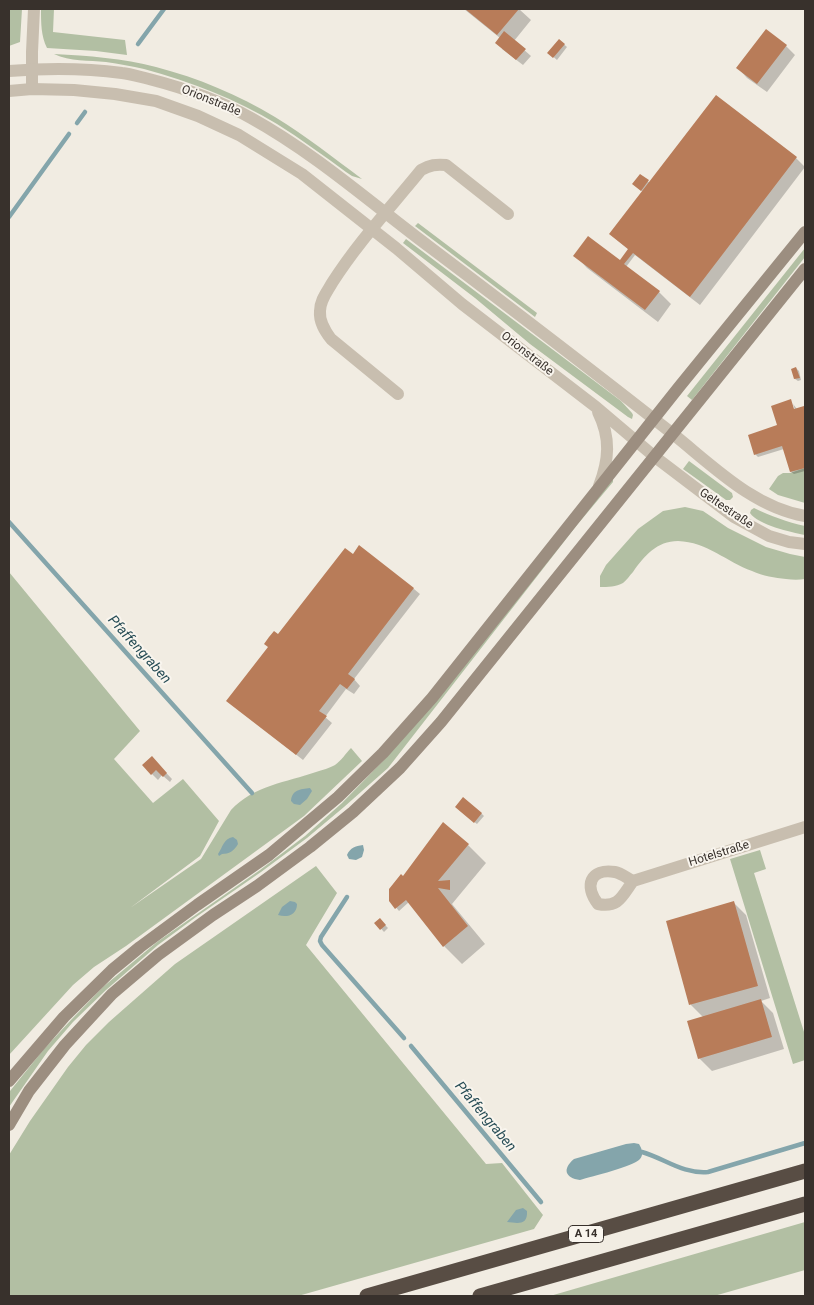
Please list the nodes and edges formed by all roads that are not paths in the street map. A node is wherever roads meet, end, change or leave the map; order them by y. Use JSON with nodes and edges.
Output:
{"nodes":[{"id":1,"x":34,"y":9,"type":"edge"},
{"id":2,"x":32,"y":69,"type":"junction"},
{"id":3,"x":9,"y":71,"type":"edge"},
{"id":4,"x":32,"y":89,"type":"junction"},
{"id":5,"x":9,"y":91,"type":"edge"},
{"id":6,"x":385,"y":213,"type":"junction"},
{"id":7,"x":508,"y":214,"type":"dead end"},
{"id":8,"x":371,"y":229,"type":"junction"},
{"id":9,"x":805,"y":232,"type":"edge"},
{"id":10,"x":805,"y":269,"type":"edge"},
{"id":11,"x":398,"y":394,"type":"dead end"},
{"id":12,"x":596,"y":407,"type":"junction"},
{"id":13,"x":654,"y":419,"type":"junction"},
{"id":14,"x":673,"y":434,"type":"junction"},
{"id":15,"x":636,"y":442,"type":"junction"},
{"id":16,"x":655,"y":457,"type":"junction"},
{"id":17,"x":598,"y":491,"type":"junction"},
{"id":18,"x":805,"y":516,"type":"edge"},
{"id":19,"x":805,"y":544,"type":"edge"},
{"id":20,"x":805,"y":827,"type":"edge"},
{"id":21,"x":633,"y":881,"type":"dead end"},
{"id":22,"x":9,"y":1081,"type":"edge"},
{"id":23,"x":9,"y":1125,"type":"edge"},
{"id":24,"x":805,"y":1171,"type":"edge"},
{"id":25,"x":805,"y":1204,"type":"edge"},
{"id":26,"x":367,"y":1296,"type":"edge"},
{"id":27,"x":480,"y":1296,"type":"edge"}],
"edges":[{"from":1,"to":2,"type":"street"},
{"from":2,"to":3,"type":"street","name":"Orionstraße"},
{"from":2,"to":4,"type":"street"},
{"from":2,"to":6,"type":"street","name":"Orionstraße"},
{"from":4,"to":5,"type":"street","name":"Orionstraße"},
{"from":4,"to":8,"type":"street","name":"Orionstraße"},
{"from":6,"to":7,"type":"street"},
{"from":6,"to":8,"type":"street"},
{"from":6,"to":13,"type":"street","name":"Orionstraße"},
{"from":8,"to":11,"type":"street"},
{"from":8,"to":12,"type":"street","name":"Orionstraße"},
{"from":9,"to":13,"type":"main road"},
{"from":10,"to":14,"type":"main road"},
{"from":12,"to":15,"type":"street","name":"Orionstraße"},
{"from":12,"to":17,"type":"street"},
{"from":13,"to":14,"type":"street","name":"Geltestraße"},
{"from":13,"to":15,"type":"main road"},
{"from":14,"to":16,"type":"main road"},
{"from":14,"to":18,"type":"street","name":"Geltestraße"},
{"from":15,"to":16,"type":"street","name":"Geltestraße"},
{"from":15,"to":17,"type":"main road"},
{"from":16,"to":19,"type":"street","name":"Geltestraße"},
{"from":16,"to":23,"type":"main road"},
{"from":17,"to":22,"type":"main road"},
{"from":20,"to":21,"type":"street","name":"Hotelstraße"},
{"from":24,"to":26,"type":"highway","number":"A 14"},
{"from":25,"to":27,"type":"highway","number":"A 14"}]}
